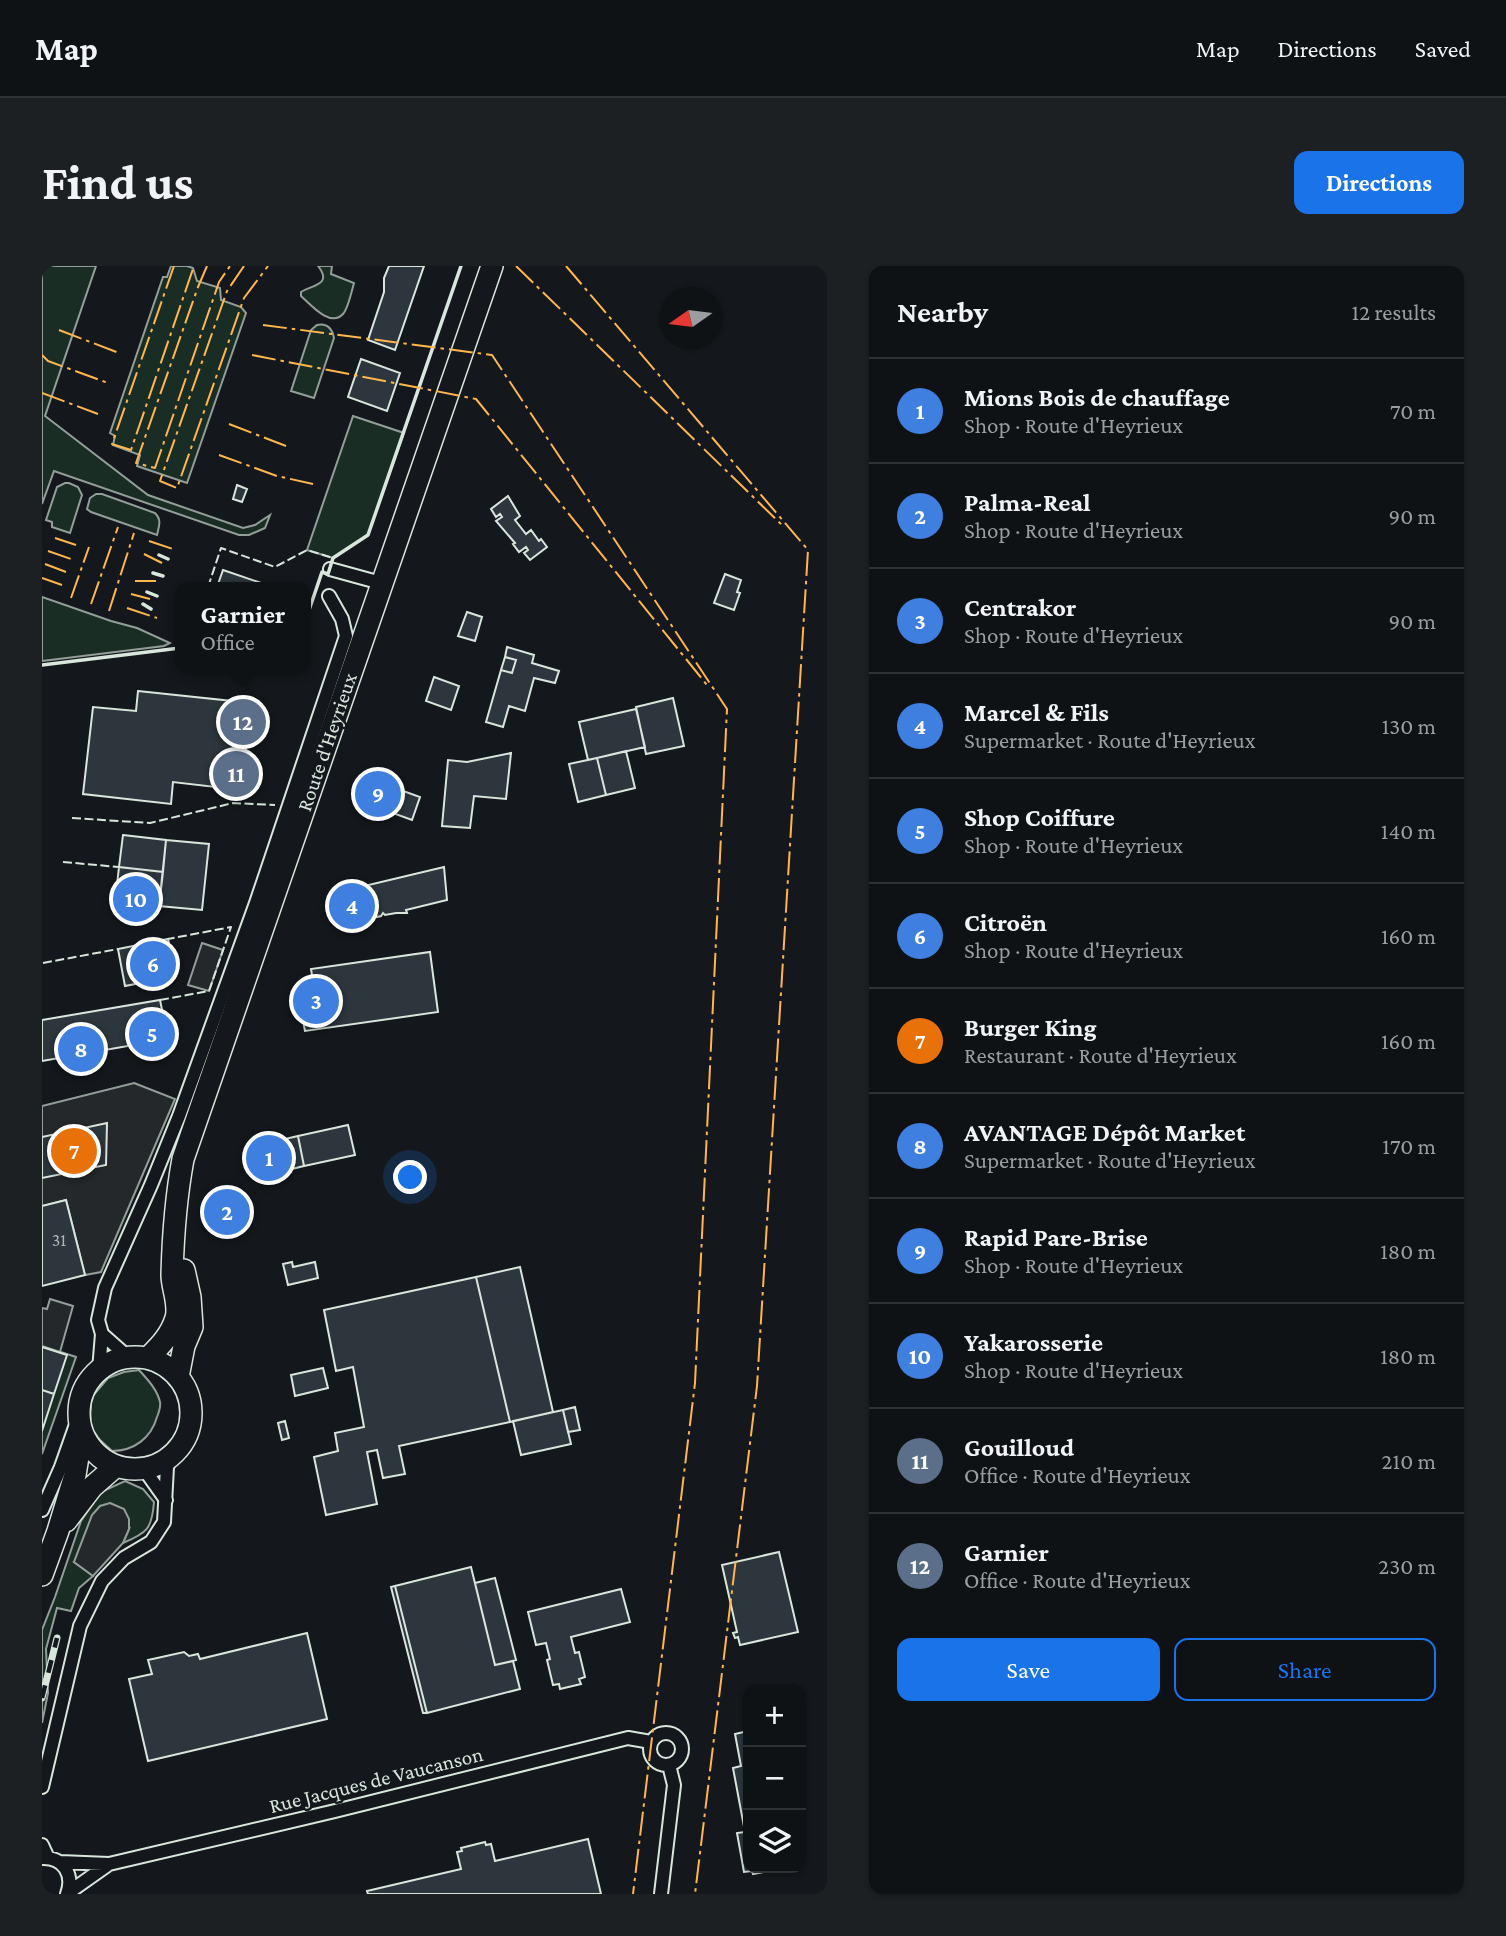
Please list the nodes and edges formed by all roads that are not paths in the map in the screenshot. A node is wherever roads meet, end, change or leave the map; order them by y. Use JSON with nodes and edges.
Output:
{"nodes":[{"id":1,"x":492,"y":266,"type":"edge"},
{"id":2,"x":330,"y":569,"type":"dead end"},
{"id":3,"x":381,"y":583,"type":"junction"},
{"id":4,"x":329,"y":596,"type":"dead end"},
{"id":5,"x":176,"y":1220,"type":"junction"},
{"id":6,"x":102,"y":1334,"type":"junction"},
{"id":7,"x":138,"y":1358,"type":"junction"},
{"id":8,"x":99,"y":1370,"type":"junction"},
{"id":9,"x":178,"y":1377,"type":"junction"},
{"id":10,"x":80,"y":1424,"type":"junction"},
{"id":11,"x":172,"y":1456,"type":"junction"},
{"id":12,"x":116,"y":1466,"type":"junction"},
{"id":13,"x":144,"y":1469,"type":"junction"},
{"id":14,"x":166,"y":1500,"type":"junction"},
{"id":15,"x":42,"y":1510,"type":"edge"},
{"id":16,"x":58,"y":1531,"type":"junction"},
{"id":17,"x":42,"y":1574,"type":"edge"},
{"id":18,"x":651,"y":1742,"type":"junction"},
{"id":19,"x":669,"y":1765,"type":"junction"},
{"id":20,"x":42,"y":1787,"type":"edge"},
{"id":21,"x":42,"y":1845,"type":"edge"},
{"id":22,"x":50,"y":1859,"type":"edge"},
{"id":23,"x":109,"y":1864,"type":"junction"},
{"id":24,"x":68,"y":1893,"type":"edge"},
{"id":25,"x":661,"y":1894,"type":"edge"}],
"edges":[{"from":1,"to":3,"type":"main road","name":"Route d'Heyrieux"},
{"from":2,"to":3,"type":"street"},
{"from":3,"to":5,"type":"main road","name":"Route d'Heyrieux"},
{"from":4,"to":6,"type":"street","name":"Route d'Heyrieux"},
{"from":5,"to":7,"type":"main road","name":"Route d'Heyrieux"},
{"from":5,"to":9,"type":"main road","name":"Route d'Heyrieux"},
{"from":6,"to":7,"type":"street"},
{"from":6,"to":8,"type":"street","name":"Route d'Heyrieux"},
{"from":7,"to":8,"type":"main road"},
{"from":7,"to":9,"type":"main road"},
{"from":8,"to":10,"type":"main road"},
{"from":9,"to":11,"type":"main road"},
{"from":10,"to":12,"type":"main road"},
{"from":10,"to":15,"type":"street"},
{"from":10,"to":16,"type":"main road"},
{"from":11,"to":13,"type":"main road"},
{"from":11,"to":14,"type":"street"},
{"from":12,"to":13,"type":"main road"},
{"from":12,"to":16,"type":"main road"},
{"from":13,"to":14,"type":"street"},
{"from":14,"to":20,"type":"street"},
{"from":16,"to":17,"type":"main road"},
{"from":18,"to":19,"type":"street"},
{"from":18,"to":19,"type":"street"},
{"from":18,"to":23,"type":"street","name":"Rue Jacques de Vaucanson"},
{"from":19,"to":25,"type":"street"},
{"from":21,"to":22,"type":"street"},
{"from":22,"to":23,"type":"street","name":"Rue Jacques de Vaucanson"},
{"from":22,"to":24,"type":"street"},
{"from":23,"to":24,"type":"street","name":"Rue Jacques de Vaucanson"}]}
